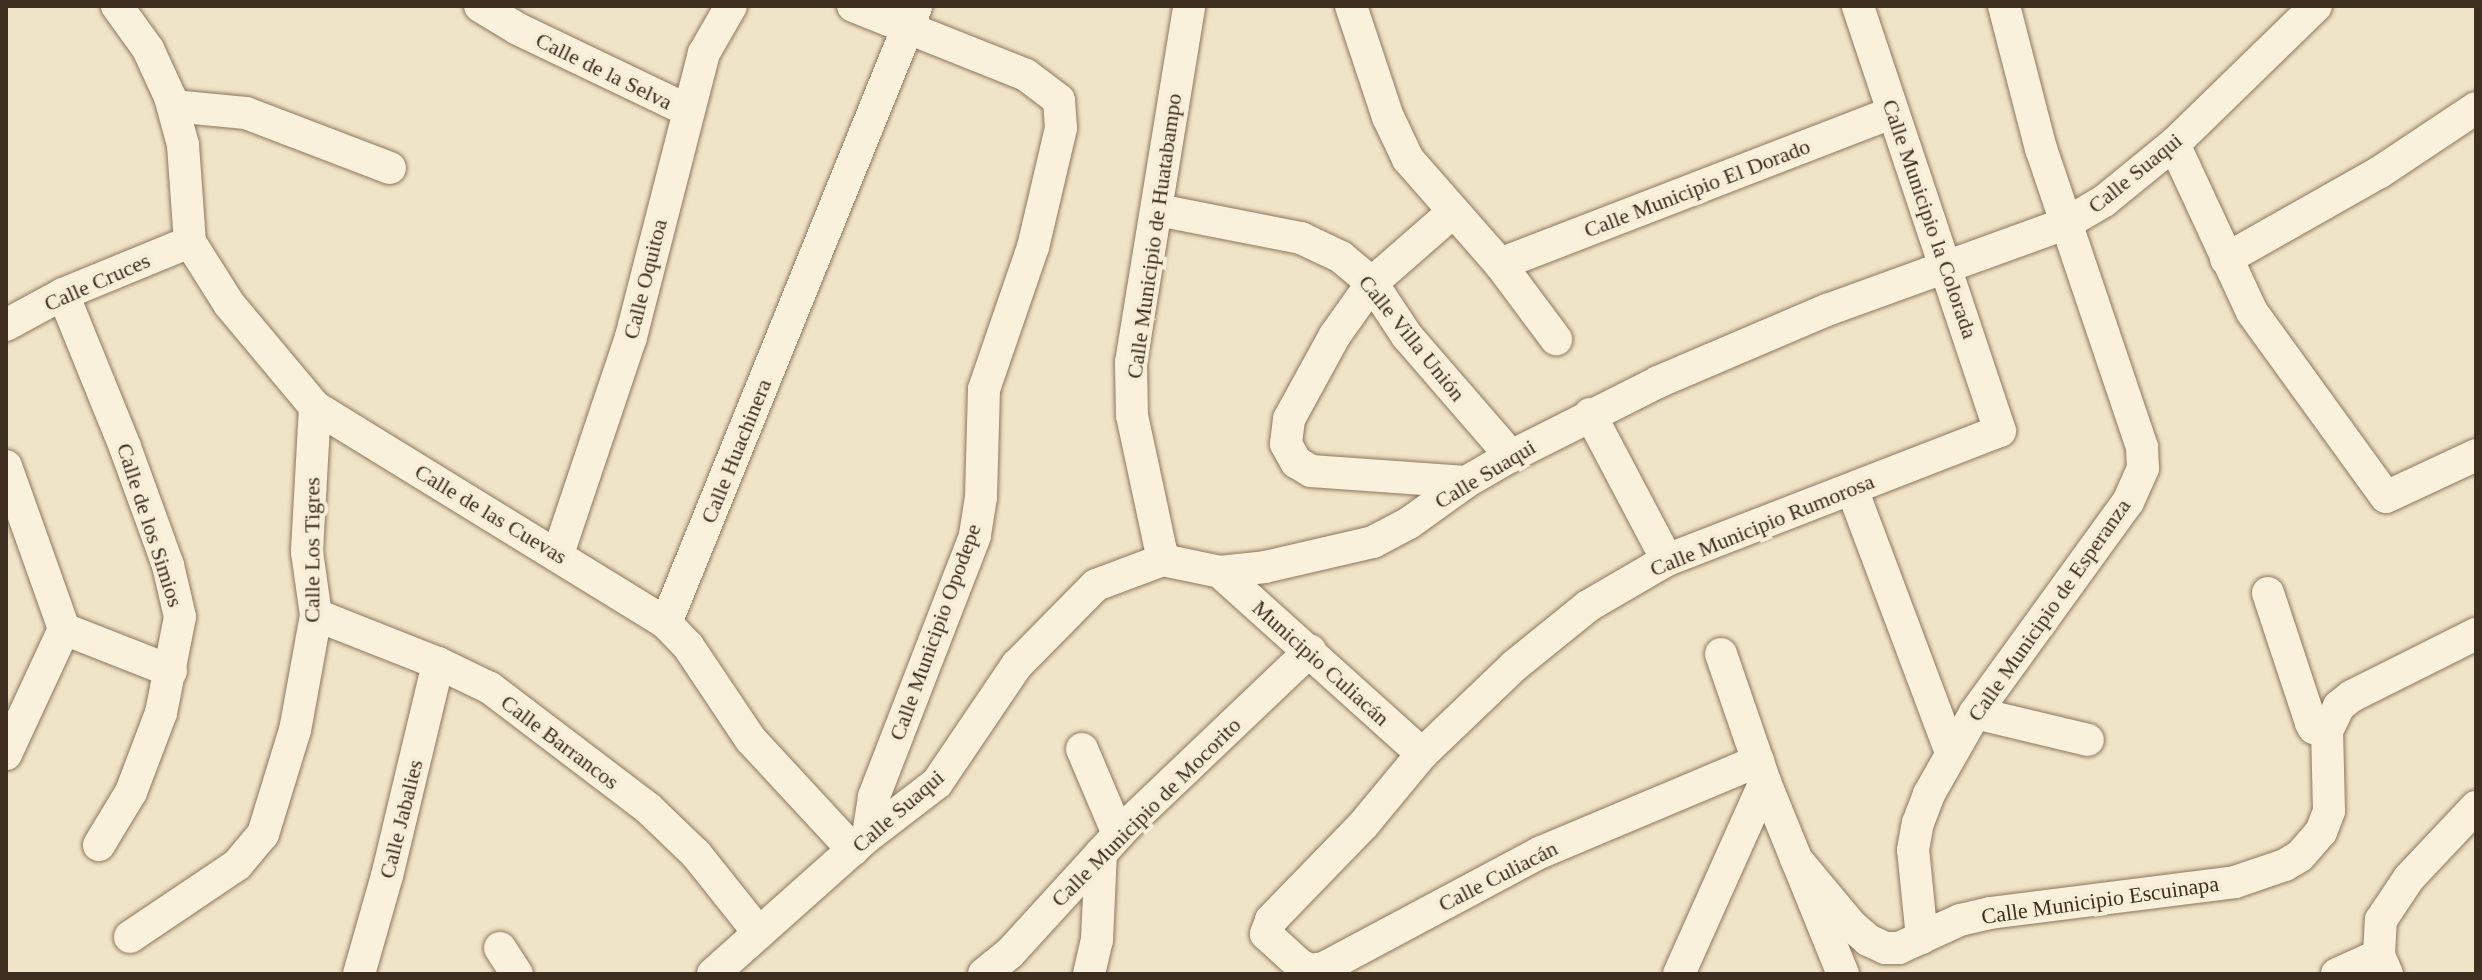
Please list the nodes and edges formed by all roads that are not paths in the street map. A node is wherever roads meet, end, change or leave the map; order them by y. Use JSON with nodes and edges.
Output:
{"nodes":[{"id":1,"x":117,"y":6,"type":"edge"},
{"id":2,"x":480,"y":6,"type":"edge"},
{"id":3,"x":731,"y":6,"type":"edge"},
{"id":4,"x":853,"y":6,"type":"edge"},
{"id":5,"x":1189,"y":6,"type":"edge"},
{"id":6,"x":1351,"y":6,"type":"edge"},
{"id":7,"x":1858,"y":6,"type":"edge"},
{"id":8,"x":2004,"y":6,"type":"edge"},
{"id":9,"x":2316,"y":6,"type":"edge"},
{"id":10,"x":913,"y":16,"type":"edge"},
{"id":11,"x":2280,"y":18,"type":"edge"},
{"id":12,"x":173,"y":106,"type":"junction"},
{"id":13,"x":687,"y":110,"type":"junction"},
{"id":14,"x":2475,"y":111,"type":"edge"},
{"id":15,"x":1893,"y":112,"type":"junction"},
{"id":16,"x":2174,"y":144,"type":"junction"},
{"id":17,"x":390,"y":168,"type":"dead end"},
{"id":18,"x":1158,"y":210,"type":"junction"},
{"id":19,"x":1453,"y":212,"type":"junction"},
{"id":20,"x":2065,"y":224,"type":"junction"},
{"id":21,"x":190,"y":242,"type":"junction"},
{"id":22,"x":2226,"y":259,"type":"junction"},
{"id":23,"x":1500,"y":264,"type":"junction"},
{"id":24,"x":1948,"y":267,"type":"junction"},
{"id":25,"x":1372,"y":283,"type":"junction"},
{"id":26,"x":63,"y":294,"type":"junction"},
{"id":27,"x":6,"y":325,"type":"edge"},
{"id":28,"x":1556,"y":339,"type":"dead end"},
{"id":29,"x":315,"y":407,"type":"junction"},
{"id":30,"x":1590,"y":414,"type":"junction"},
{"id":31,"x":2000,"y":431,"type":"joint"},
{"id":32,"x":2476,"y":455,"type":"edge"},
{"id":33,"x":1511,"y":456,"type":"junction"},
{"id":34,"x":6,"y":466,"type":"edge"},
{"id":35,"x":1466,"y":482,"type":"junction"},
{"id":36,"x":1852,"y":489,"type":"junction"},
{"id":37,"x":558,"y":554,"type":"junction"},
{"id":38,"x":1163,"y":560,"type":"junction"},
{"id":39,"x":1667,"y":560,"type":"junction"},
{"id":40,"x":1220,"y":572,"type":"junction"},
{"id":41,"x":2268,"y":593,"type":"dead end"},
{"id":42,"x":316,"y":615,"type":"junction"},
{"id":43,"x":666,"y":623,"type":"junction"},
{"id":44,"x":64,"y":629,"type":"junction"},
{"id":45,"x":2476,"y":634,"type":"edge"},
{"id":46,"x":1310,"y":651,"type":"junction"},
{"id":47,"x":1721,"y":654,"type":"dead end"},
{"id":48,"x":438,"y":663,"type":"junction"},
{"id":49,"x":171,"y":671,"type":"junction"},
{"id":50,"x":1975,"y":713,"type":"junction"},
{"id":51,"x":2327,"y":731,"type":"junction"},
{"id":52,"x":2088,"y":740,"type":"dead end"},
{"id":53,"x":1082,"y":749,"type":"dead end"},
{"id":54,"x":1951,"y":752,"type":"junction"},
{"id":55,"x":6,"y":754,"type":"edge"},
{"id":56,"x":1422,"y":754,"type":"junction"},
{"id":57,"x":1761,"y":772,"type":"junction"},
{"id":58,"x":2476,"y":807,"type":"edge"},
{"id":59,"x":860,"y":843,"type":"junction"},
{"id":60,"x":1110,"y":844,"type":"junction"},
{"id":61,"x":99,"y":845,"type":"dead end"},
{"id":62,"x":1796,"y":859,"type":"junction"},
{"id":63,"x":1271,"y":920,"type":"joint"},
{"id":64,"x":759,"y":933,"type":"junction"},
{"id":65,"x":130,"y":937,"type":"dead end"},
{"id":66,"x":1922,"y":938,"type":"junction"},
{"id":67,"x":2383,"y":964,"type":"edge"},
{"id":68,"x":1298,"y":970,"type":"edge"},
{"id":69,"x":359,"y":974,"type":"edge"},
{"id":70,"x":713,"y":974,"type":"edge"},
{"id":71,"x":984,"y":974,"type":"edge"},
{"id":72,"x":1089,"y":974,"type":"edge"},
{"id":73,"x":1679,"y":974,"type":"edge"},
{"id":74,"x":1843,"y":974,"type":"edge"},
{"id":75,"x":2337,"y":974,"type":"edge"}],
"edges":[{"from":1,"to":12,"type":"street"},
{"from":2,"to":13,"type":"street","name":"Calle de la Selva"},
{"from":3,"to":13,"type":"street","name":"Calle Oquitoa"},
{"from":4,"to":10,"type":"street"},
{"from":5,"to":18,"type":"street","name":"Calle Municipio de Huatabampo"},
{"from":6,"to":19,"type":"street"},
{"from":7,"to":15,"type":"street","name":"Calle Municipio la Colorada"},
{"from":8,"to":20,"type":"street","name":"Calle Municipio de Esperanza"},
{"from":9,"to":11,"type":"street","name":"Calle Suaqui"},
{"from":10,"to":43,"type":"street","name":"Calle Huachinera"},
{"from":10,"to":59,"type":"street","name":"Calle Municipio Opodepe"},
{"from":11,"to":16,"type":"street","name":"Calle Suaqui"},
{"from":12,"to":17,"type":"street"},
{"from":12,"to":21,"type":"street"},
{"from":13,"to":37,"type":"street","name":"Calle Oquitoa"},
{"from":14,"to":22,"type":"street"},
{"from":15,"to":23,"type":"street","name":"Calle Municipio El Dorado"},
{"from":15,"to":24,"type":"street","name":"Calle Municipio la Colorada"},
{"from":16,"to":20,"type":"street","name":"Calle Suaqui"},
{"from":16,"to":22,"type":"street"},
{"from":18,"to":25,"type":"street","name":"Calle Villa Unión"},
{"from":18,"to":38,"type":"street","name":"Calle Municipio de Huatabampo"},
{"from":19,"to":23,"type":"street"},
{"from":19,"to":25,"type":"street"},
{"from":20,"to":24,"type":"street","name":"Calle Suaqui"},
{"from":20,"to":50,"type":"street","name":"Calle Municipio de Esperanza"},
{"from":21,"to":26,"type":"street","name":"Calle Cruces"},
{"from":21,"to":29,"type":"street"},
{"from":22,"to":32,"type":"street"},
{"from":23,"to":28,"type":"street"},
{"from":24,"to":30,"type":"street","name":"Calle Suaqui"},
{"from":24,"to":31,"type":"street","name":"Calle Municipio la Colorada"},
{"from":25,"to":33,"type":"street","name":"Calle Villa Unión"},
{"from":25,"to":35,"type":"street"},
{"from":26,"to":27,"type":"street","name":"Calle Cruces"},
{"from":26,"to":49,"type":"street","name":"Calle de los Simios"},
{"from":29,"to":37,"type":"street","name":"Calle de las Cuevas"},
{"from":29,"to":42,"type":"street","name":"Calle Los Tigres"},
{"from":30,"to":33,"type":"street","name":"Calle Suaqui"},
{"from":30,"to":39,"type":"street"},
{"from":31,"to":36,"type":"street","name":"Calle Municipio Rumorosa"},
{"from":33,"to":35,"type":"street","name":"Calle Suaqui"},
{"from":34,"to":44,"type":"street"},
{"from":35,"to":40,"type":"street","name":"Calle Suaqui"},
{"from":36,"to":39,"type":"street","name":"Calle Municipio Rumorosa"},
{"from":36,"to":54,"type":"street"},
{"from":37,"to":43,"type":"street","name":"Calle de las Cuevas"},
{"from":38,"to":40,"type":"street","name":"Calle Suaqui"},
{"from":38,"to":59,"type":"street","name":"Calle Suaqui"},
{"from":39,"to":56,"type":"street","name":"Calle Municipio Rumorosa"},
{"from":40,"to":46,"type":"street","name":"Municipio Culiacán"},
{"from":41,"to":51,"type":"street"},
{"from":42,"to":48,"type":"street","name":"Calle Barrancos"},
{"from":42,"to":65,"type":"street","name":"Calle Los Tigres"},
{"from":43,"to":59,"type":"street"},
{"from":44,"to":49,"type":"street"},
{"from":44,"to":55,"type":"street"},
{"from":45,"to":51,"type":"street"},
{"from":46,"to":56,"type":"street","name":"Municipio Culiacán"},
{"from":46,"to":60,"type":"street","name":"Calle Municipio de Mocorito"},
{"from":47,"to":57,"type":"street","name":"Calle Municipio Escuinapa"},
{"from":48,"to":64,"type":"street","name":"Calle Barrancos"},
{"from":48,"to":69,"type":"street","name":"Calle Jabalies"},
{"from":49,"to":61,"type":"street","name":"Calle de los Simios"},
{"from":50,"to":52,"type":"street"},
{"from":50,"to":54,"type":"street","name":"Calle Municipio de Esperanza"},
{"from":51,"to":66,"type":"street","name":"Calle Municipio Escuinapa"},
{"from":53,"to":60,"type":"street"},
{"from":54,"to":66,"type":"street","name":"Calle Municipio de Esperanza"},
{"from":56,"to":63,"type":"street","name":"Calle Municipio Rumorosa"},
{"from":57,"to":62,"type":"street","name":"Calle Municipio Escuinapa"},
{"from":57,"to":68,"type":"street","name":"Calle Culiacán"},
{"from":57,"to":73,"type":"street"},
{"from":58,"to":67,"type":"street"},
{"from":59,"to":64,"type":"street","name":"Calle Suaqui"},
{"from":60,"to":71,"type":"street","name":"Calle Municipio de Mocorito"},
{"from":60,"to":72,"type":"street"},
{"from":62,"to":66,"type":"street","name":"Calle Municipio Escuinapa"},
{"from":62,"to":74,"type":"street","name":"Calle Municipio Escuinapa"},
{"from":63,"to":68,"type":"street","name":"Calle Culiacán"},
{"from":64,"to":70,"type":"street","name":"Calle Suaqui"},
{"from":67,"to":75,"type":"street"}]}
